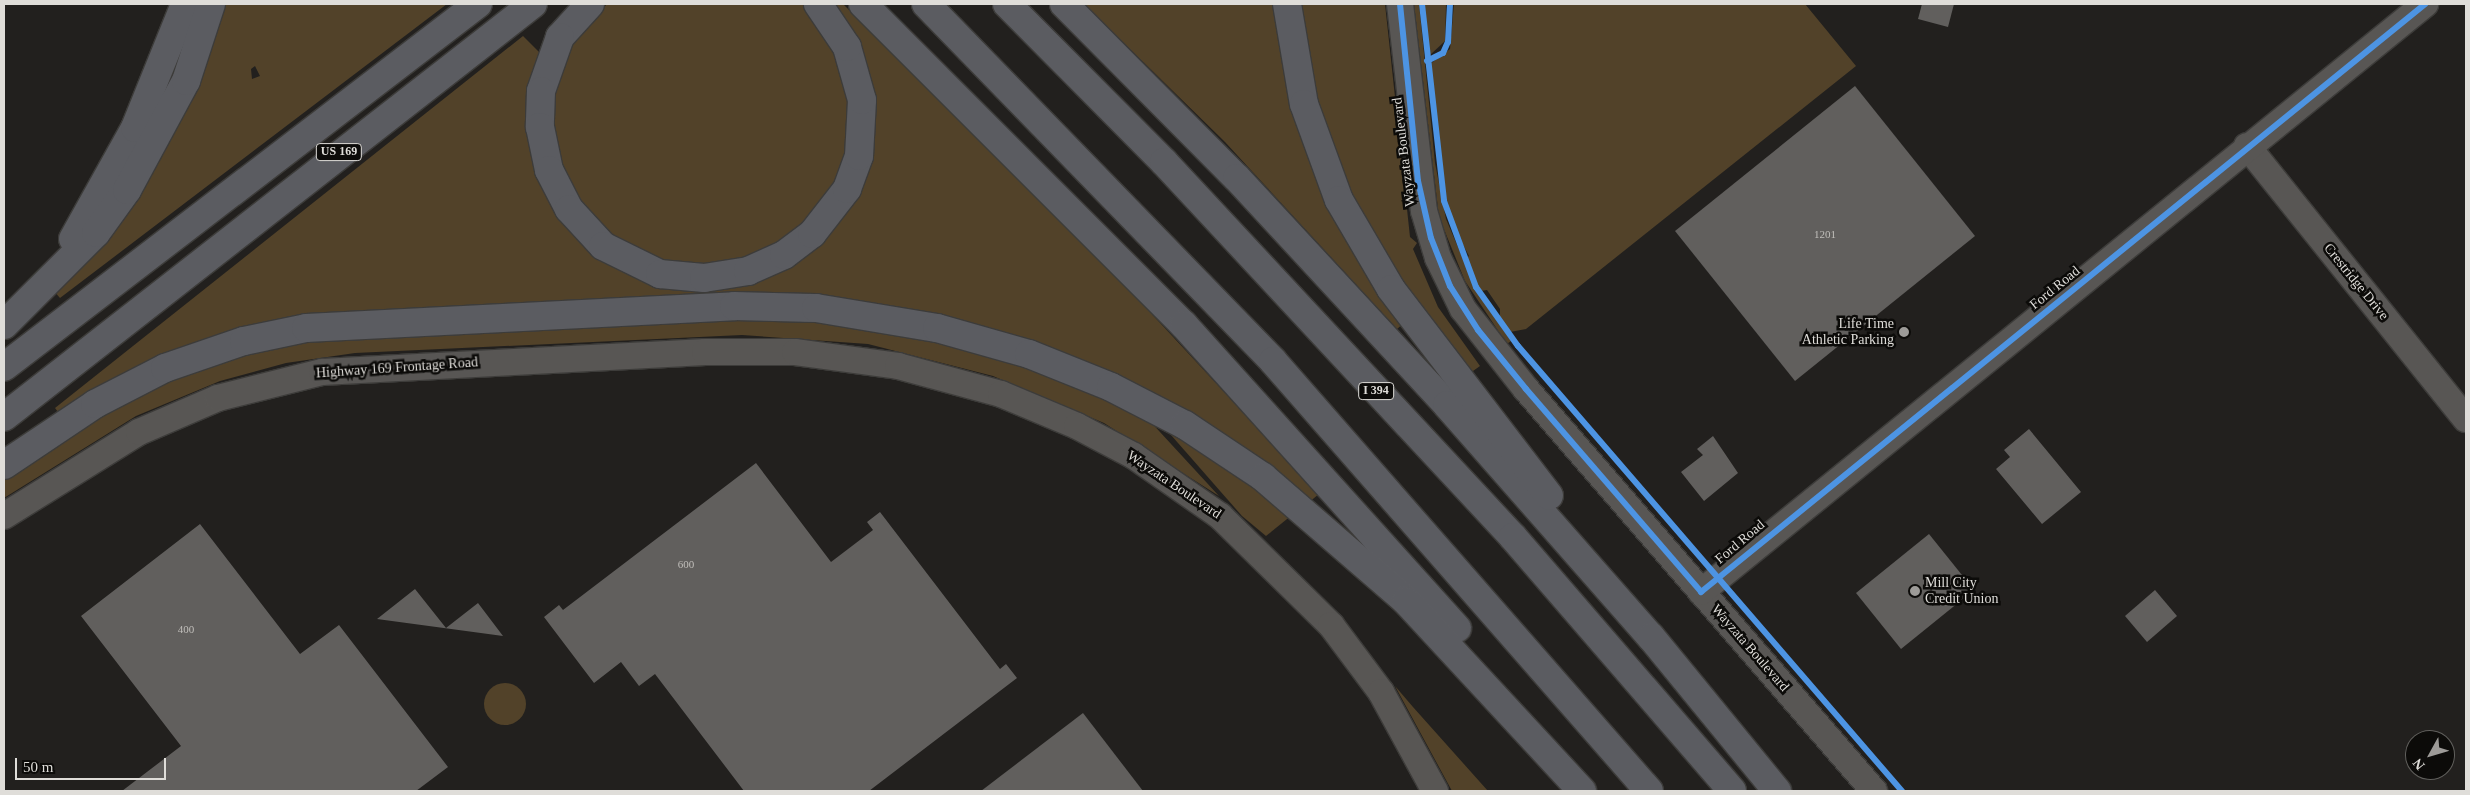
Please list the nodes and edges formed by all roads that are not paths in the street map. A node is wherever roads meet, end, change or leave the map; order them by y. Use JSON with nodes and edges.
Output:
{"nodes":[{"id":1,"x":185,"y":4,"type":"edge"},
{"id":2,"x":211,"y":4,"type":"edge"},
{"id":3,"x":478,"y":4,"type":"edge"},
{"id":4,"x":533,"y":4,"type":"edge"},
{"id":5,"x":590,"y":4,"type":"edge"},
{"id":6,"x":818,"y":4,"type":"edge"},
{"id":7,"x":863,"y":4,"type":"edge"},
{"id":8,"x":926,"y":4,"type":"edge"},
{"id":9,"x":1007,"y":4,"type":"edge"},
{"id":10,"x":1064,"y":4,"type":"edge"},
{"id":11,"x":1287,"y":4,"type":"edge"},
{"id":12,"x":1400,"y":4,"type":"edge"},
{"id":13,"x":2425,"y":4,"type":"edge"},
{"id":14,"x":2247,"y":146,"type":"junction"},
{"id":15,"x":23,"y":306,"type":"junction"},
{"id":16,"x":4,"y":325,"type":"edge"},
{"id":17,"x":795,"y":352,"type":"joint"},
{"id":18,"x":4,"y":367,"type":"edge"},
{"id":19,"x":4,"y":417,"type":"edge"},
{"id":20,"x":2466,"y":418,"type":"edge"},
{"id":21,"x":4,"y":465,"type":"edge"},
{"id":22,"x":4,"y":516,"type":"edge"},
{"id":23,"x":1701,"y":592,"type":"junction"},
{"id":24,"x":1651,"y":637,"type":"junction"},
{"id":25,"x":1435,"y":791,"type":"edge"},
{"id":26,"x":1582,"y":791,"type":"edge"},
{"id":27,"x":1596,"y":791,"type":"edge"},
{"id":28,"x":1649,"y":791,"type":"edge"},
{"id":29,"x":1732,"y":791,"type":"edge"},
{"id":30,"x":1777,"y":791,"type":"edge"},
{"id":31,"x":1874,"y":791,"type":"edge"}],
"edges":[{"from":1,"to":15,"type":"highway"},
{"from":2,"to":15,"type":"highway"},
{"from":3,"to":18,"type":"highway","number":"US 169"},
{"from":4,"to":19,"type":"highway","number":"US 169"},
{"from":5,"to":6,"type":"highway"},
{"from":7,"to":27,"type":"highway"},
{"from":8,"to":28,"type":"highway"},
{"from":9,"to":29,"type":"highway","number":"I 394"},
{"from":10,"to":24,"type":"highway"},
{"from":11,"to":24,"type":"highway"},
{"from":12,"to":23,"type":"street","name":"Wayzata Boulevard"},
{"from":13,"to":14,"type":"street","name":"Ford Road"},
{"from":14,"to":20,"type":"street","name":"Crestridge Drive"},
{"from":14,"to":23,"type":"street","name":"Ford Road"},
{"from":15,"to":16,"type":"highway"},
{"from":17,"to":22,"type":"street","name":"Highway 169 Frontage Road"},
{"from":17,"to":25,"type":"street","name":"Wayzata Boulevard"},
{"from":21,"to":26,"type":"highway"},
{"from":23,"to":31,"type":"street","name":"Wayzata Boulevard"},
{"from":24,"to":30,"type":"highway"}]}
